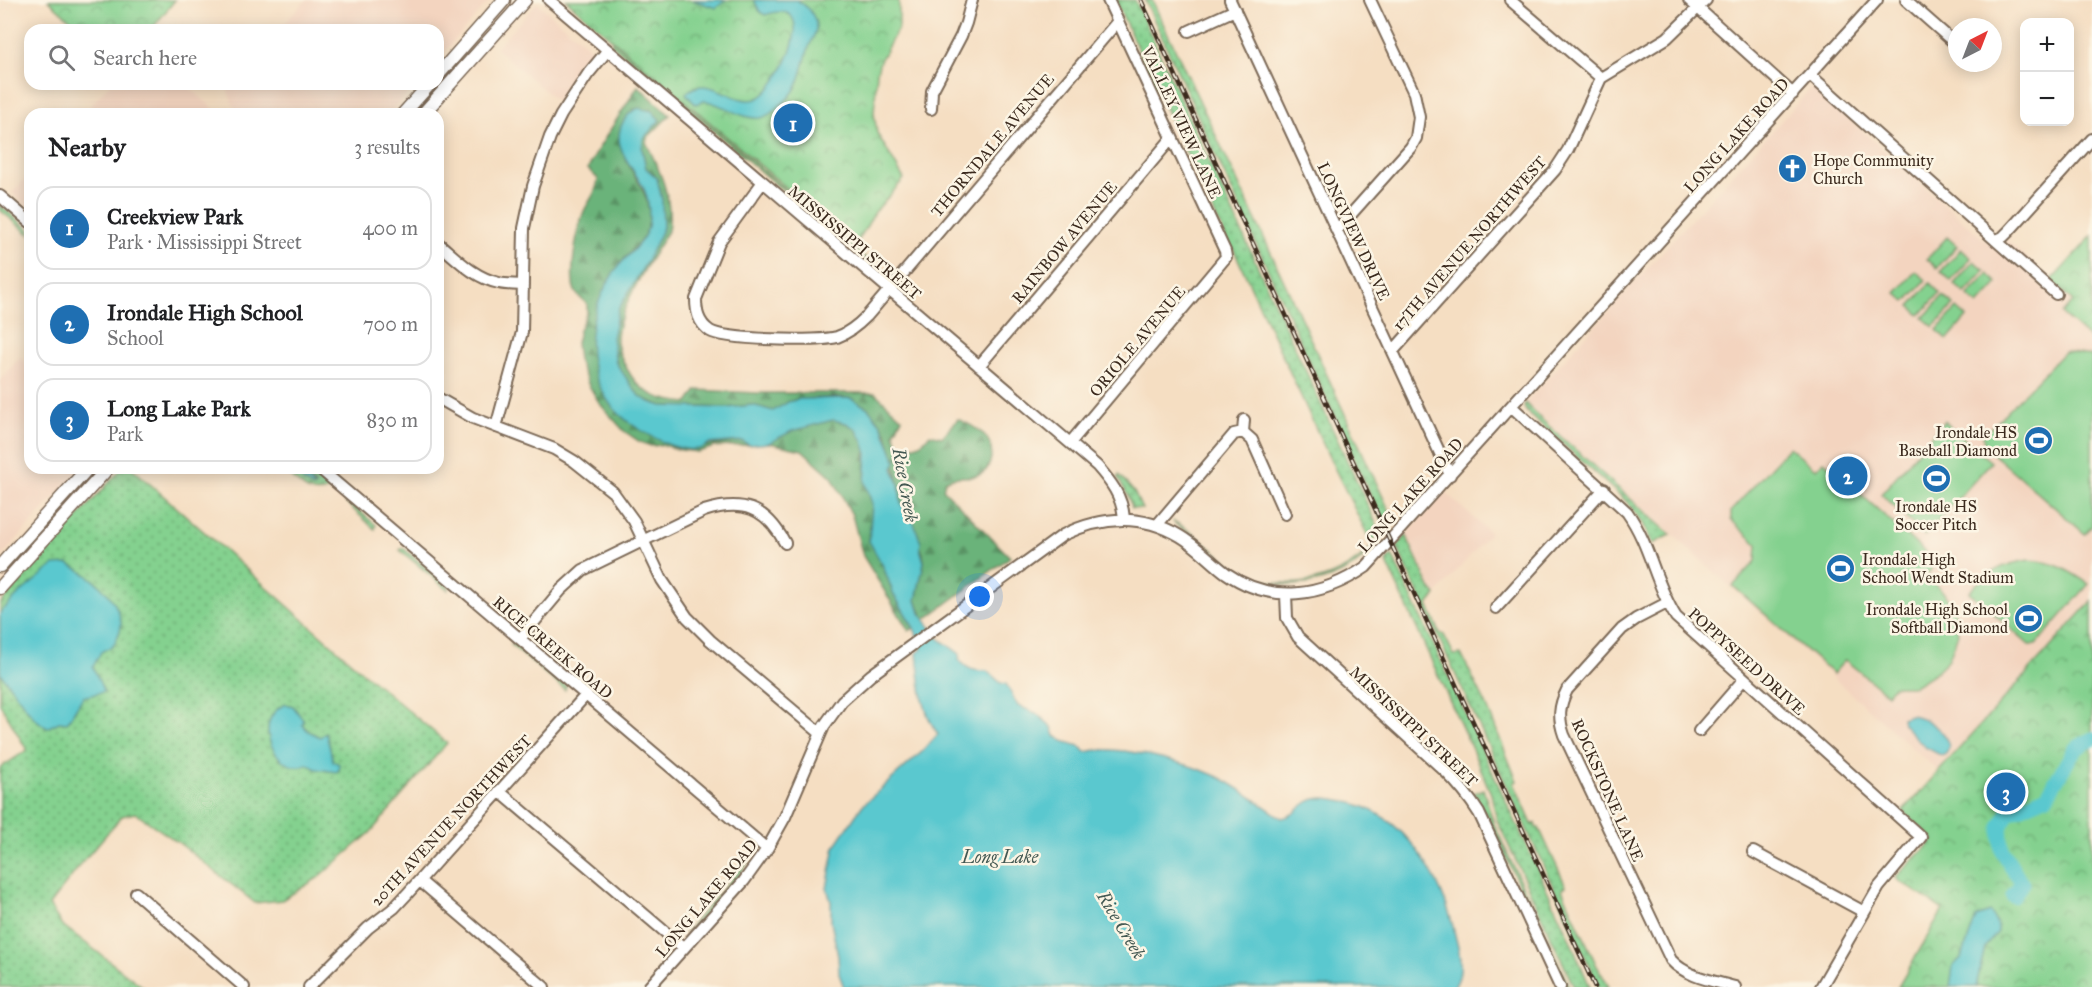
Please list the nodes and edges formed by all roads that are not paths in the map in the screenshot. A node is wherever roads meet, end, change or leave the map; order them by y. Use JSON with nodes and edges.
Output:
{"nodes":[{"id":1,"x":504,"y":0,"type":"edge"},
{"id":2,"x":525,"y":0,"type":"edge"},
{"id":3,"x":549,"y":0,"type":"edge"},
{"id":4,"x":972,"y":0,"type":"edge"},
{"id":5,"x":1108,"y":0,"type":"edge"},
{"id":6,"x":1370,"y":0,"type":"edge"},
{"id":7,"x":1510,"y":0,"type":"edge"},
{"id":8,"x":1689,"y":0,"type":"edge"},
{"id":9,"x":1877,"y":0,"type":"edge"},
{"id":10,"x":1906,"y":0,"type":"edge"},
{"id":11,"x":1702,"y":4,"type":"edge"},
{"id":12,"x":1232,"y":5,"type":"edge"},
{"id":13,"x":1118,"y":21,"type":"junction"},
{"id":14,"x":1189,"y":31,"type":"dead end"},
{"id":15,"x":1948,"y":37,"type":"edge"},
{"id":16,"x":607,"y":51,"type":"junction"},
{"id":17,"x":444,"y":68,"type":"edge"},
{"id":18,"x":1810,"y":75,"type":"junction"},
{"id":19,"x":1601,"y":78,"type":"junction"},
{"id":20,"x":425,"y":90,"type":"edge"},
{"id":21,"x":1793,"y":94,"type":"junction"},
{"id":22,"x":408,"y":108,"type":"edge"},
{"id":23,"x":428,"y":108,"type":"edge"},
{"id":24,"x":931,"y":109,"type":"dead end"},
{"id":25,"x":1172,"y":138,"type":"junction"},
{"id":26,"x":2092,"y":139,"type":"edge"},
{"id":27,"x":762,"y":183,"type":"junction"},
{"id":28,"x":0,"y":196,"type":"edge"},
{"id":29,"x":24,"y":217,"type":"edge"},
{"id":30,"x":1337,"y":230,"type":"junction"},
{"id":31,"x":1996,"y":240,"type":"junction"},
{"id":32,"x":444,"y":248,"type":"edge"},
{"id":33,"x":1226,"y":257,"type":"joint"},
{"id":34,"x":523,"y":285,"type":"junction"},
{"id":35,"x":888,"y":290,"type":"junction"},
{"id":36,"x":2056,"y":294,"type":"dead end"},
{"id":37,"x":1393,"y":351,"type":"junction"},
{"id":38,"x":979,"y":366,"type":"junction"},
{"id":39,"x":444,"y":402,"type":"edge"},
{"id":40,"x":1511,"y":406,"type":"junction"},
{"id":41,"x":1244,"y":420,"type":"dead end"},
{"id":42,"x":496,"y":427,"type":"junction"},
{"id":43,"x":1243,"y":432,"type":"junction"},
{"id":44,"x":1070,"y":443,"type":"junction"},
{"id":45,"x":83,"y":474,"type":"edge"},
{"id":46,"x":103,"y":474,"type":"edge"},
{"id":47,"x":326,"y":474,"type":"edge"},
{"id":48,"x":1450,"y":475,"type":"junction"},
{"id":49,"x":1604,"y":489,"type":"junction"},
{"id":50,"x":1285,"y":514,"type":"dead end"},
{"id":51,"x":1125,"y":518,"type":"junction"},
{"id":52,"x":1158,"y":525,"type":"junction"},
{"id":53,"x":643,"y":540,"type":"junction"},
{"id":54,"x":785,"y":543,"type":"dead end"},
{"id":55,"x":0,"y":566,"type":"edge"},
{"id":56,"x":0,"y":588,"type":"edge"},
{"id":57,"x":1286,"y":594,"type":"junction"},
{"id":58,"x":1667,"y":603,"type":"junction"},
{"id":59,"x":1496,"y":608,"type":"dead end"},
{"id":60,"x":520,"y":639,"type":"junction"},
{"id":61,"x":1744,"y":679,"type":"junction"},
{"id":62,"x":586,"y":695,"type":"junction"},
{"id":63,"x":1699,"y":731,"type":"dead end"},
{"id":64,"x":820,"y":733,"type":"junction"},
{"id":65,"x":499,"y":791,"type":"junction"},
{"id":66,"x":767,"y":849,"type":"junction"},
{"id":67,"x":1753,"y":852,"type":"dead end"},
{"id":68,"x":420,"y":881,"type":"junction"},
{"id":69,"x":136,"y":893,"type":"dead end"},
{"id":70,"x":1864,"y":912,"type":"junction"},
{"id":71,"x":684,"y":948,"type":"junction"},
{"id":72,"x":1730,"y":986,"type":"edge"},
{"id":73,"x":244,"y":987,"type":"edge"},
{"id":74,"x":309,"y":987,"type":"edge"},
{"id":75,"x":544,"y":987,"type":"edge"},
{"id":76,"x":649,"y":987,"type":"edge"},
{"id":77,"x":1560,"y":987,"type":"edge"},
{"id":78,"x":1821,"y":987,"type":"edge"}],
"edges":[{"from":1,"to":17,"type":"main road"},
{"from":2,"to":23,"type":"main road"},
{"from":3,"to":16,"type":"street","name":"MISSISSIPPI STREET"},
{"from":4,"to":24,"type":"street"},
{"from":5,"to":13,"type":"street","name":"VALLEY VIEW LANE"},
{"from":6,"to":30,"type":"street"},
{"from":7,"to":19,"type":"street"},
{"from":8,"to":11,"type":"street"},
{"from":9,"to":18,"type":"street","name":"LONG LAKE ROAD"},
{"from":10,"to":15,"type":"street"},
{"from":11,"to":19,"type":"street"},
{"from":11,"to":21,"type":"street"},
{"from":12,"to":14,"type":"street"},
{"from":12,"to":30,"type":"street","name":"LONGVIEW DRIVE"},
{"from":13,"to":25,"type":"street","name":"VALLEY VIEW LANE"},
{"from":13,"to":35,"type":"street","name":"THORNDALE AVENUE"},
{"from":16,"to":27,"type":"street","name":"MISSISSIPPI STREET"},
{"from":16,"to":34,"type":"street"},
{"from":18,"to":21,"type":"street","name":"LONG LAKE ROAD"},
{"from":18,"to":31,"type":"street"},
{"from":19,"to":37,"type":"street","name":"17TH AVENUE NORTHWEST"},
{"from":20,"to":22,"type":"main road"},
{"from":21,"to":40,"type":"street","name":"LONG LAKE ROAD"},
{"from":25,"to":33,"type":"street","name":"VALLEY VIEW LANE"},
{"from":25,"to":38,"type":"street","name":"RAINBOW AVENUE"},
{"from":26,"to":31,"type":"street"},
{"from":27,"to":35,"type":"street","name":"MISSISSIPPI STREET"},
{"from":27,"to":35,"type":"street","name":"THORNDALE AVENUE"},
{"from":28,"to":29,"type":"street"},
{"from":30,"to":37,"type":"street","name":"LONGVIEW DRIVE"},
{"from":31,"to":36,"type":"street"},
{"from":32,"to":34,"type":"street"},
{"from":33,"to":44,"type":"street","name":"ORIOLE AVENUE"},
{"from":34,"to":42,"type":"street"},
{"from":35,"to":38,"type":"street","name":"MISSISSIPPI STREET"},
{"from":37,"to":48,"type":"street","name":"LONGVIEW DRIVE"},
{"from":38,"to":44,"type":"street","name":"MISSISSIPPI STREET"},
{"from":39,"to":42,"type":"street"},
{"from":40,"to":48,"type":"street","name":"LONG LAKE ROAD"},
{"from":40,"to":49,"type":"street","name":"POPPYSEED DRIVE"},
{"from":41,"to":43,"type":"street"},
{"from":42,"to":53,"type":"street"},
{"from":43,"to":50,"type":"street"},
{"from":43,"to":52,"type":"street"},
{"from":44,"to":51,"type":"street","name":"MISSISSIPPI STREET"},
{"from":45,"to":55,"type":"main road"},
{"from":46,"to":56,"type":"main road"},
{"from":47,"to":60,"type":"street","name":"RICE CREEK ROAD"},
{"from":48,"to":57,"type":"street","name":"LONG LAKE ROAD"},
{"from":49,"to":58,"type":"street","name":"POPPYSEED DRIVE"},
{"from":49,"to":59,"type":"street"},
{"from":51,"to":52,"type":"street","name":"LONG LAKE ROAD"},
{"from":51,"to":64,"type":"street","name":"LONG LAKE ROAD"},
{"from":52,"to":57,"type":"street","name":"LONG LAKE ROAD"},
{"from":53,"to":54,"type":"street"},
{"from":53,"to":60,"type":"street"},
{"from":53,"to":64,"type":"street"},
{"from":57,"to":77,"type":"street","name":"MISSISSIPPI STREET"},
{"from":58,"to":61,"type":"street","name":"POPPYSEED DRIVE"},
{"from":58,"to":72,"type":"street","name":"ROCKSTONE LANE"},
{"from":60,"to":62,"type":"street","name":"RICE CREEK ROAD"},
{"from":61,"to":63,"type":"street"},
{"from":61,"to":70,"type":"street","name":"POPPYSEED DRIVE"},
{"from":62,"to":65,"type":"street","name":"20TH AVENUE NORTHWEST"},
{"from":62,"to":66,"type":"street","name":"RICE CREEK ROAD"},
{"from":64,"to":66,"type":"street","name":"LONG LAKE ROAD"},
{"from":65,"to":68,"type":"street","name":"20TH AVENUE NORTHWEST"},
{"from":65,"to":71,"type":"street"},
{"from":66,"to":71,"type":"street","name":"LONG LAKE ROAD"},
{"from":67,"to":70,"type":"street"},
{"from":68,"to":74,"type":"street","name":"20TH AVENUE NORTHWEST"},
{"from":68,"to":75,"type":"street"},
{"from":69,"to":73,"type":"street"},
{"from":70,"to":78,"type":"street"},
{"from":71,"to":76,"type":"street","name":"LONG LAKE ROAD"}]}
